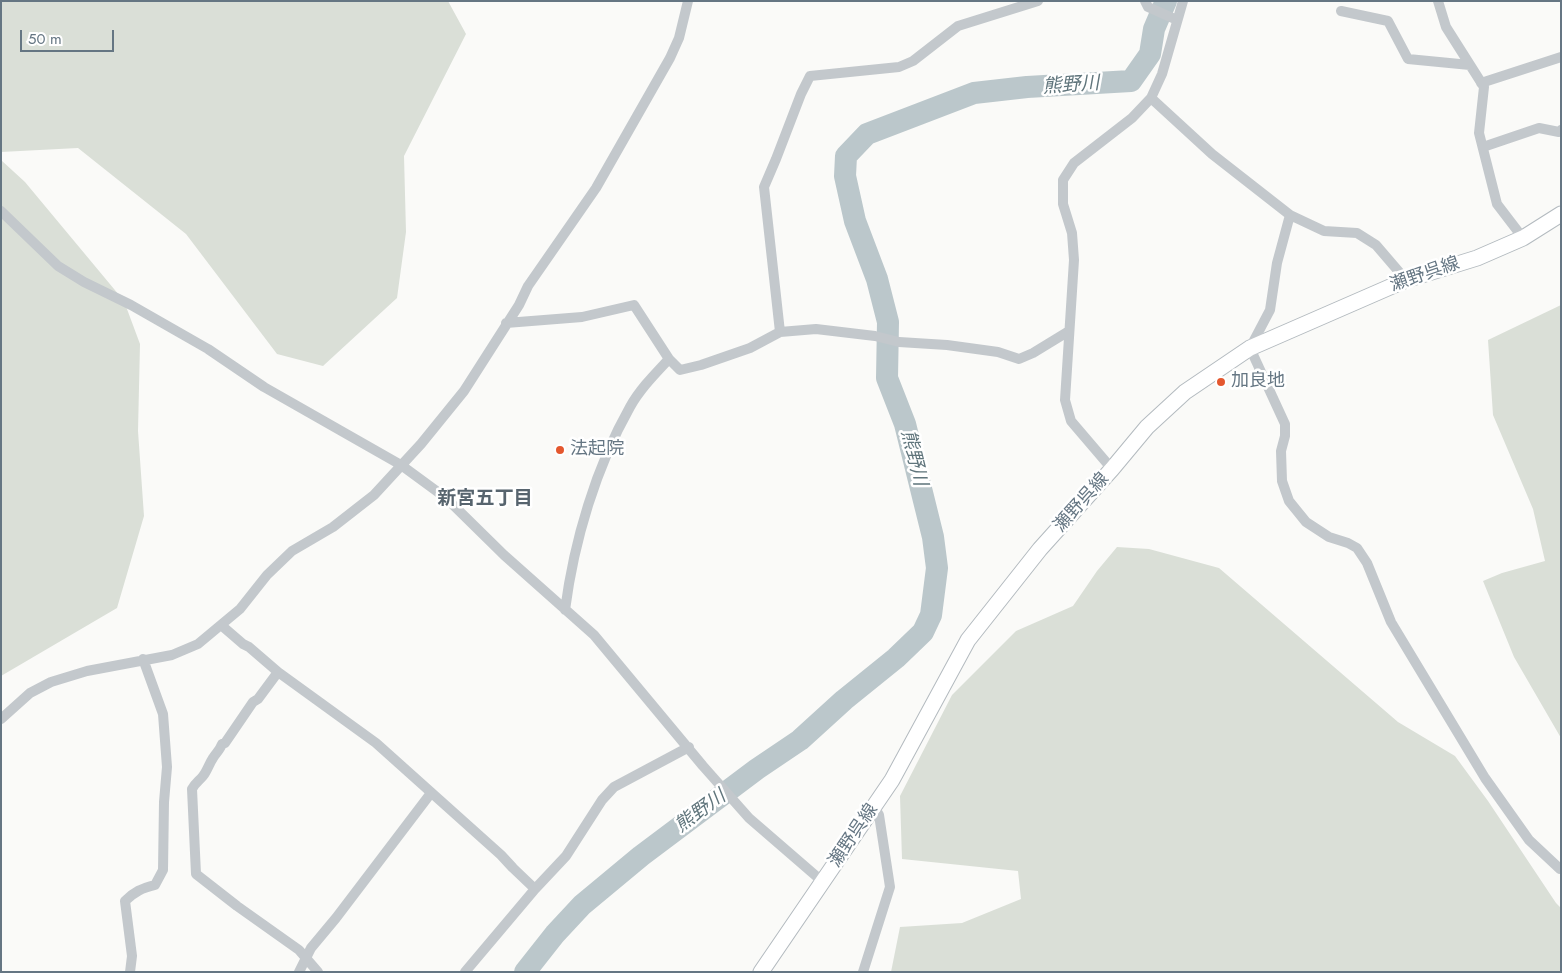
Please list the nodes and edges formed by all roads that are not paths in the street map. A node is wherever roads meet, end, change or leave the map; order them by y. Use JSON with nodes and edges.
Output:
{"nodes":[{"id":1,"x":688,"y":1,"type":"edge"},
{"id":2,"x":1038,"y":1,"type":"edge"},
{"id":3,"x":1183,"y":1,"type":"edge"},
{"id":4,"x":1438,"y":1,"type":"edge"},
{"id":5,"x":1146,"y":4,"type":"edge"},
{"id":6,"x":1341,"y":10,"type":"dead end"},
{"id":7,"x":1173,"y":18,"type":"junction"},
{"id":8,"x":1561,"y":57,"type":"edge"},
{"id":9,"x":1470,"y":65,"type":"junction"},
{"id":10,"x":1481,"y":83,"type":"junction"},
{"id":11,"x":1152,"y":98,"type":"junction"},
{"id":12,"x":1561,"y":130,"type":"edge"},
{"id":13,"x":1483,"y":147,"type":"junction"},
{"id":14,"x":1,"y":211,"type":"edge"},
{"id":15,"x":1561,"y":214,"type":"edge"},
{"id":16,"x":1290,"y":215,"type":"junction"},
{"id":17,"x":1523,"y":238,"type":"junction"},
{"id":18,"x":1406,"y":280,"type":"junction"},
{"id":19,"x":506,"y":323,"type":"junction"},
{"id":20,"x":1069,"y":331,"type":"junction"},
{"id":21,"x":780,"y":332,"type":"junction"},
{"id":22,"x":1250,"y":348,"type":"junction"},
{"id":23,"x":669,"y":359,"type":"junction"},
{"id":24,"x":401,"y":465,"type":"junction"},
{"id":25,"x":1112,"y":469,"type":"junction"},
{"id":26,"x":565,"y":610,"type":"junction"},
{"id":27,"x":221,"y":626,"type":"junction"},
{"id":28,"x":143,"y":659,"type":"junction"},
{"id":29,"x":278,"y":672,"type":"junction"},
{"id":30,"x":1,"y":719,"type":"edge"},
{"id":31,"x":689,"y":747,"type":"junction"},
{"id":32,"x":431,"y":793,"type":"junction"},
{"id":33,"x":874,"y":807,"type":"junction"},
{"id":34,"x":1560,"y":869,"type":"edge"},
{"id":35,"x":823,"y":882,"type":"junction"},
{"id":36,"x":535,"y":889,"type":"junction"},
{"id":37,"x":306,"y":958,"type":"junction"},
{"id":38,"x":130,"y":972,"type":"edge"},
{"id":39,"x":299,"y":972,"type":"edge"},
{"id":40,"x":318,"y":972,"type":"edge"},
{"id":41,"x":465,"y":972,"type":"edge"},
{"id":42,"x":761,"y":972,"type":"edge"},
{"id":43,"x":863,"y":972,"type":"edge"}],
"edges":[{"from":1,"to":19,"type":"street"},
{"from":2,"to":21,"type":"street"},
{"from":3,"to":7,"type":"street"},
{"from":4,"to":9,"type":"street"},
{"from":5,"to":7,"type":"street"},
{"from":6,"to":9,"type":"street"},
{"from":7,"to":11,"type":"street"},
{"from":8,"to":10,"type":"street"},
{"from":9,"to":10,"type":"street"},
{"from":10,"to":13,"type":"street"},
{"from":11,"to":16,"type":"street"},
{"from":11,"to":20,"type":"street"},
{"from":12,"to":13,"type":"street"},
{"from":13,"to":17,"type":"street"},
{"from":14,"to":24,"type":"street"},
{"from":15,"to":17,"type":"main road","name":"瀬野呉線"},
{"from":16,"to":18,"type":"street"},
{"from":16,"to":22,"type":"street"},
{"from":17,"to":18,"type":"main road","name":"瀬野呉線"},
{"from":18,"to":22,"type":"main road","name":"瀬野呉線"},
{"from":19,"to":23,"type":"street"},
{"from":19,"to":24,"type":"street"},
{"from":20,"to":21,"type":"street"},
{"from":20,"to":25,"type":"street"},
{"from":21,"to":23,"type":"street"},
{"from":22,"to":25,"type":"main road","name":"瀬野呉線"},
{"from":22,"to":34,"type":"street"},
{"from":23,"to":26,"type":"street"},
{"from":24,"to":26,"type":"street"},
{"from":24,"to":27,"type":"street"},
{"from":25,"to":33,"type":"main road","name":"瀬野呉線"},
{"from":26,"to":31,"type":"street"},
{"from":27,"to":28,"type":"street"},
{"from":27,"to":29,"type":"street"},
{"from":28,"to":30,"type":"street"},
{"from":28,"to":38,"type":"street"},
{"from":29,"to":32,"type":"street"},
{"from":29,"to":37,"type":"street"},
{"from":31,"to":35,"type":"street"},
{"from":31,"to":36,"type":"street"},
{"from":32,"to":36,"type":"street"},
{"from":32,"to":37,"type":"street"},
{"from":33,"to":35,"type":"main road","name":"瀬野呉線"},
{"from":33,"to":43,"type":"street"},
{"from":35,"to":42,"type":"main road","name":"瀬野呉線"},
{"from":36,"to":41,"type":"street"},
{"from":37,"to":39,"type":"street"},
{"from":37,"to":40,"type":"street"}]}
